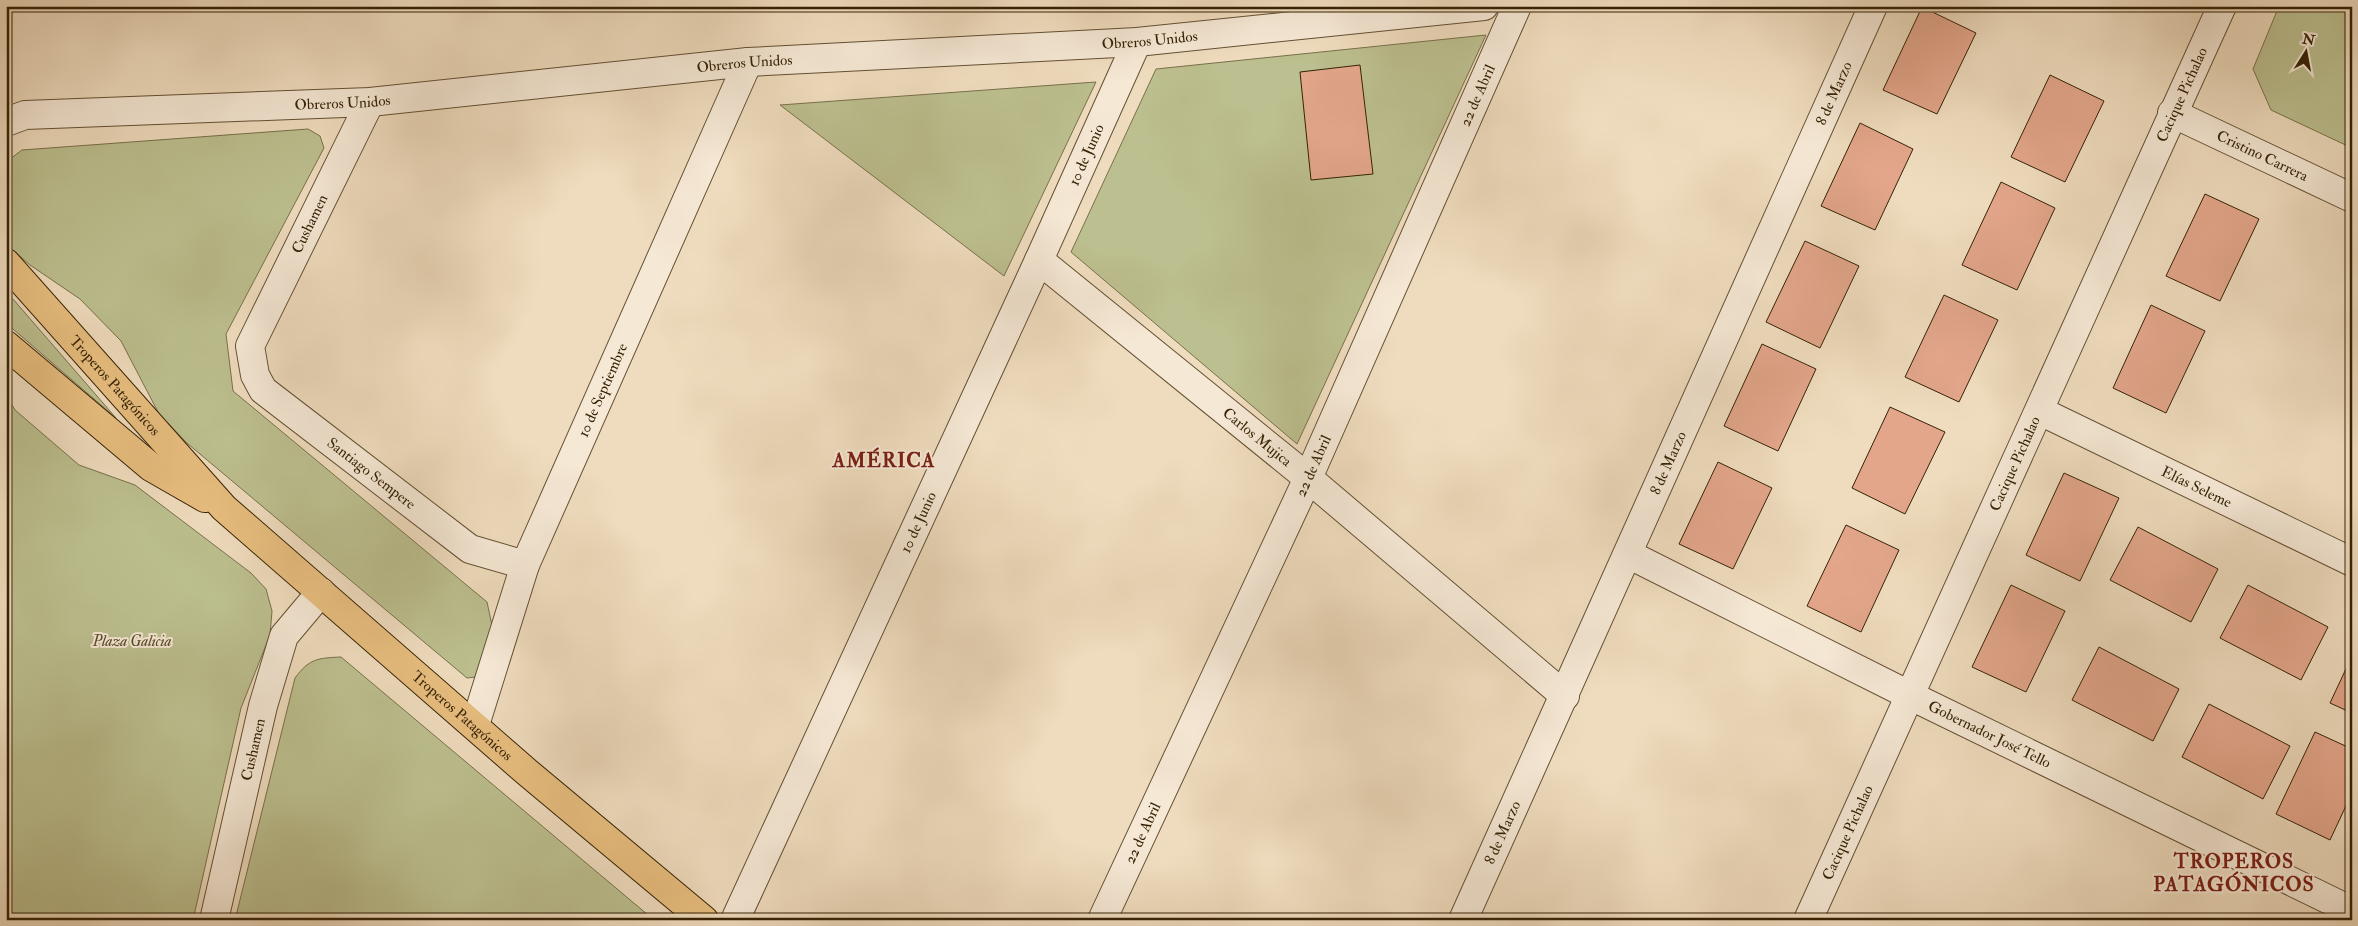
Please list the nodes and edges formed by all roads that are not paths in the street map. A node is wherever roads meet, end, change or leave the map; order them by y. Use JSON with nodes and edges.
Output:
{"nodes":[{"id":1,"x":1484,"y":6,"type":"edge"},
{"id":2,"x":1517,"y":6,"type":"edge"},
{"id":3,"x":1873,"y":6,"type":"edge"},
{"id":4,"x":2222,"y":6,"type":"edge"},
{"id":5,"x":1137,"y":42,"type":"junction"},
{"id":6,"x":748,"y":62,"type":"junction"},
{"id":7,"x":370,"y":102,"type":"junction"},
{"id":8,"x":2172,"y":113,"type":"junction"},
{"id":9,"x":6,"y":122,"type":"edge"},
{"id":10,"x":2352,"y":198,"type":"edge"},
{"id":11,"x":1039,"y":260,"type":"junction"},
{"id":12,"x":6,"y":262,"type":"edge"},
{"id":13,"x":6,"y":345,"type":"edge"},
{"id":14,"x":250,"y":346,"type":"joint"},
{"id":15,"x":2040,"y":411,"type":"junction"},
{"id":16,"x":1308,"y":478,"type":"junction"},
{"id":17,"x":224,"y":508,"type":"junction"},
{"id":18,"x":1628,"y":554,"type":"junction"},
{"id":19,"x":2352,"y":562,"type":"edge"},
{"id":20,"x":525,"y":565,"type":"junction"},
{"id":21,"x":321,"y":592,"type":"junction"},
{"id":22,"x":1909,"y":695,"type":"junction"},
{"id":23,"x":1565,"y":696,"type":"junction"},
{"id":24,"x":475,"y":725,"type":"junction"},
{"id":25,"x":2352,"y":911,"type":"edge"},
{"id":26,"x":214,"y":920,"type":"edge"},
{"id":27,"x":704,"y":920,"type":"edge"},
{"id":28,"x":735,"y":920,"type":"edge"},
{"id":29,"x":1102,"y":920,"type":"edge"},
{"id":30,"x":1463,"y":920,"type":"edge"},
{"id":31,"x":1808,"y":920,"type":"edge"}],
"edges":[{"from":1,"to":5,"type":"street","name":"Obreros Unidos"},
{"from":2,"to":16,"type":"street","name":"22 de Abril"},
{"from":3,"to":18,"type":"street","name":"8 de Marzo"},
{"from":4,"to":8,"type":"street","name":"Cacique Pichalao"},
{"from":5,"to":6,"type":"street","name":"Obreros Unidos"},
{"from":5,"to":11,"type":"street","name":"10 de Junio"},
{"from":6,"to":7,"type":"street","name":"Obreros Unidos"},
{"from":6,"to":20,"type":"street","name":"10 de Septiembre"},
{"from":7,"to":9,"type":"street","name":"Obreros Unidos"},
{"from":7,"to":14,"type":"street","name":"Cushamen"},
{"from":8,"to":10,"type":"street","name":"Cristino Carrera"},
{"from":8,"to":15,"type":"street","name":"Cacique Pichalao"},
{"from":11,"to":16,"type":"street","name":"Carlos Mujica"},
{"from":11,"to":28,"type":"street","name":"10 de Junio"},
{"from":12,"to":17,"type":"main road","name":"Troperos Patagónicos"},
{"from":13,"to":17,"type":"main road","name":"Troperos Patagónicos"},
{"from":14,"to":20,"type":"street","name":"Santiago Sempere"},
{"from":15,"to":19,"type":"street","name":"Elías Seleme"},
{"from":15,"to":22,"type":"street","name":"Cacique Pichalao"},
{"from":16,"to":23,"type":"street","name":"Carlos Mujica"},
{"from":16,"to":29,"type":"street","name":"22 de Abril"},
{"from":17,"to":21,"type":"main road","name":"Troperos Patagónicos"},
{"from":18,"to":22,"type":"street","name":"Gobernador José Tello"},
{"from":18,"to":23,"type":"street","name":"8 de Marzo"},
{"from":20,"to":24,"type":"street","name":"10 de Septiembre"},
{"from":21,"to":24,"type":"main road","name":"Troperos Patagónicos"},
{"from":21,"to":26,"type":"street","name":"Cushamen"},
{"from":22,"to":25,"type":"street","name":"Gobernador José Tello"},
{"from":22,"to":31,"type":"street","name":"Cacique Pichalao"},
{"from":23,"to":30,"type":"street","name":"8 de Marzo"},
{"from":24,"to":27,"type":"main road","name":"Troperos Patagónicos"}]}
